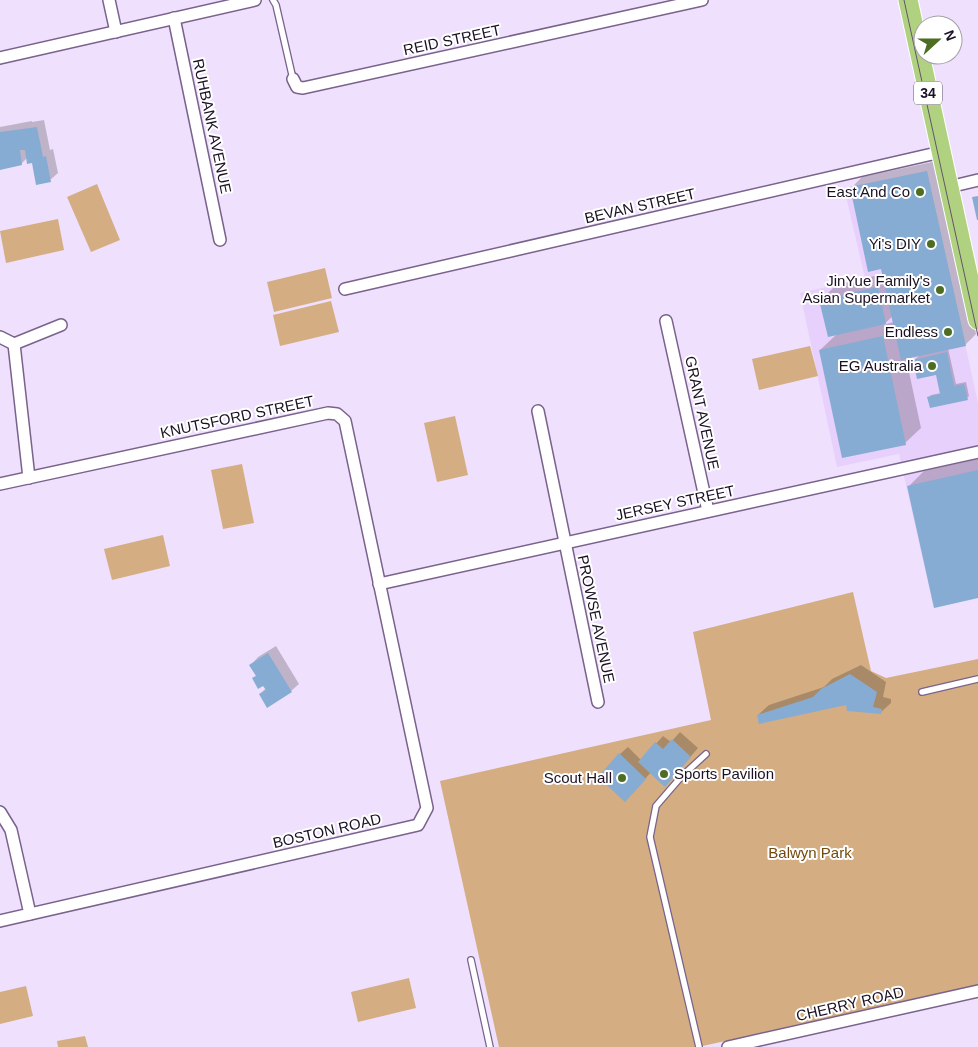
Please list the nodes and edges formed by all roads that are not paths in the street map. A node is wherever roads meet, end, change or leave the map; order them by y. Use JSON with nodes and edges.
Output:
{"nodes":[{"id":1,"x":109,"y":0,"type":"edge"},
{"id":2,"x":255,"y":0,"type":"edge"},
{"id":3,"x":273,"y":0,"type":"edge"},
{"id":4,"x":702,"y":0,"type":"edge"},
{"id":5,"x":908,"y":0,"type":"edge"},
{"id":6,"x":174,"y":18,"type":"junction"},
{"id":7,"x":116,"y":32,"type":"junction"},
{"id":8,"x":0,"y":58,"type":"edge"},
{"id":9,"x":293,"y":79,"type":"joint"},
{"id":10,"x":941,"y":152,"type":"junction"},
{"id":11,"x":978,"y":180,"type":"edge"},
{"id":12,"x":949,"y":187,"type":"junction"},
{"id":13,"x":220,"y":240,"type":"dead end"},
{"id":14,"x":345,"y":289,"type":"dead end"},
{"id":15,"x":978,"y":320,"type":"edge"},
{"id":16,"x":666,"y":321,"type":"dead end"},
{"id":17,"x":61,"y":325,"type":"dead end"},
{"id":18,"x":0,"y":337,"type":"edge"},
{"id":19,"x":14,"y":344,"type":"junction"},
{"id":20,"x":538,"y":411,"type":"dead end"},
{"id":21,"x":978,"y":452,"type":"edge"},
{"id":22,"x":29,"y":478,"type":"junction"},
{"id":23,"x":0,"y":484,"type":"edge"},
{"id":24,"x":708,"y":511,"type":"junction"},
{"id":25,"x":564,"y":543,"type":"junction"},
{"id":26,"x":379,"y":584,"type":"junction"},
{"id":27,"x":978,"y":679,"type":"edge"},
{"id":28,"x":922,"y":692,"type":"dead end"},
{"id":29,"x":598,"y":702,"type":"dead end"},
{"id":30,"x":706,"y":754,"type":"dead end"},
{"id":31,"x":0,"y":812,"type":"edge"},
{"id":32,"x":30,"y":914,"type":"junction"},
{"id":33,"x":0,"y":921,"type":"edge"},
{"id":34,"x":471,"y":960,"type":"dead end"},
{"id":35,"x":978,"y":991,"type":"edge"},
{"id":36,"x":490,"y":1047,"type":"edge"},
{"id":37,"x":699,"y":1047,"type":"edge"},
{"id":38,"x":728,"y":1047,"type":"edge"}],
"edges":[{"from":1,"to":7,"type":"street"},
{"from":2,"to":6,"type":"street"},
{"from":3,"to":9,"type":"lane","name":"REID STREET"},
{"from":4,"to":9,"type":"street","name":"REID STREET"},
{"from":5,"to":10,"type":"main road","number":"34"},
{"from":6,"to":7,"type":"street"},
{"from":6,"to":13,"type":"street","name":"RUHBANK AVENUE"},
{"from":7,"to":8,"type":"street"},
{"from":10,"to":12,"type":"main road","number":"34"},
{"from":10,"to":14,"type":"street","name":"BEVAN STREET"},
{"from":11,"to":12,"type":"street"},
{"from":12,"to":15,"type":"main road","number":"34"},
{"from":16,"to":24,"type":"street","name":"GRANT AVENUE"},
{"from":17,"to":19,"type":"street"},
{"from":18,"to":19,"type":"street"},
{"from":19,"to":22,"type":"street"},
{"from":20,"to":25,"type":"street","name":"PROWSE AVENUE"},
{"from":21,"to":24,"type":"street","name":"JERSEY STREET"},
{"from":22,"to":23,"type":"street","name":"KNUTSFORD STREET"},
{"from":22,"to":26,"type":"street","name":"KNUTSFORD STREET"},
{"from":24,"to":25,"type":"street","name":"JERSEY STREET"},
{"from":25,"to":26,"type":"street","name":"JERSEY STREET"},
{"from":25,"to":29,"type":"street","name":"PROWSE AVENUE"},
{"from":26,"to":32,"type":"street","name":"BOSTON ROAD"},
{"from":27,"to":28,"type":"lane"},
{"from":30,"to":37,"type":"lane"},
{"from":31,"to":32,"type":"street"},
{"from":32,"to":33,"type":"street","name":"BOSTON ROAD"},
{"from":34,"to":36,"type":"lane"},
{"from":35,"to":38,"type":"street","name":"CHERRY ROAD"}]}
